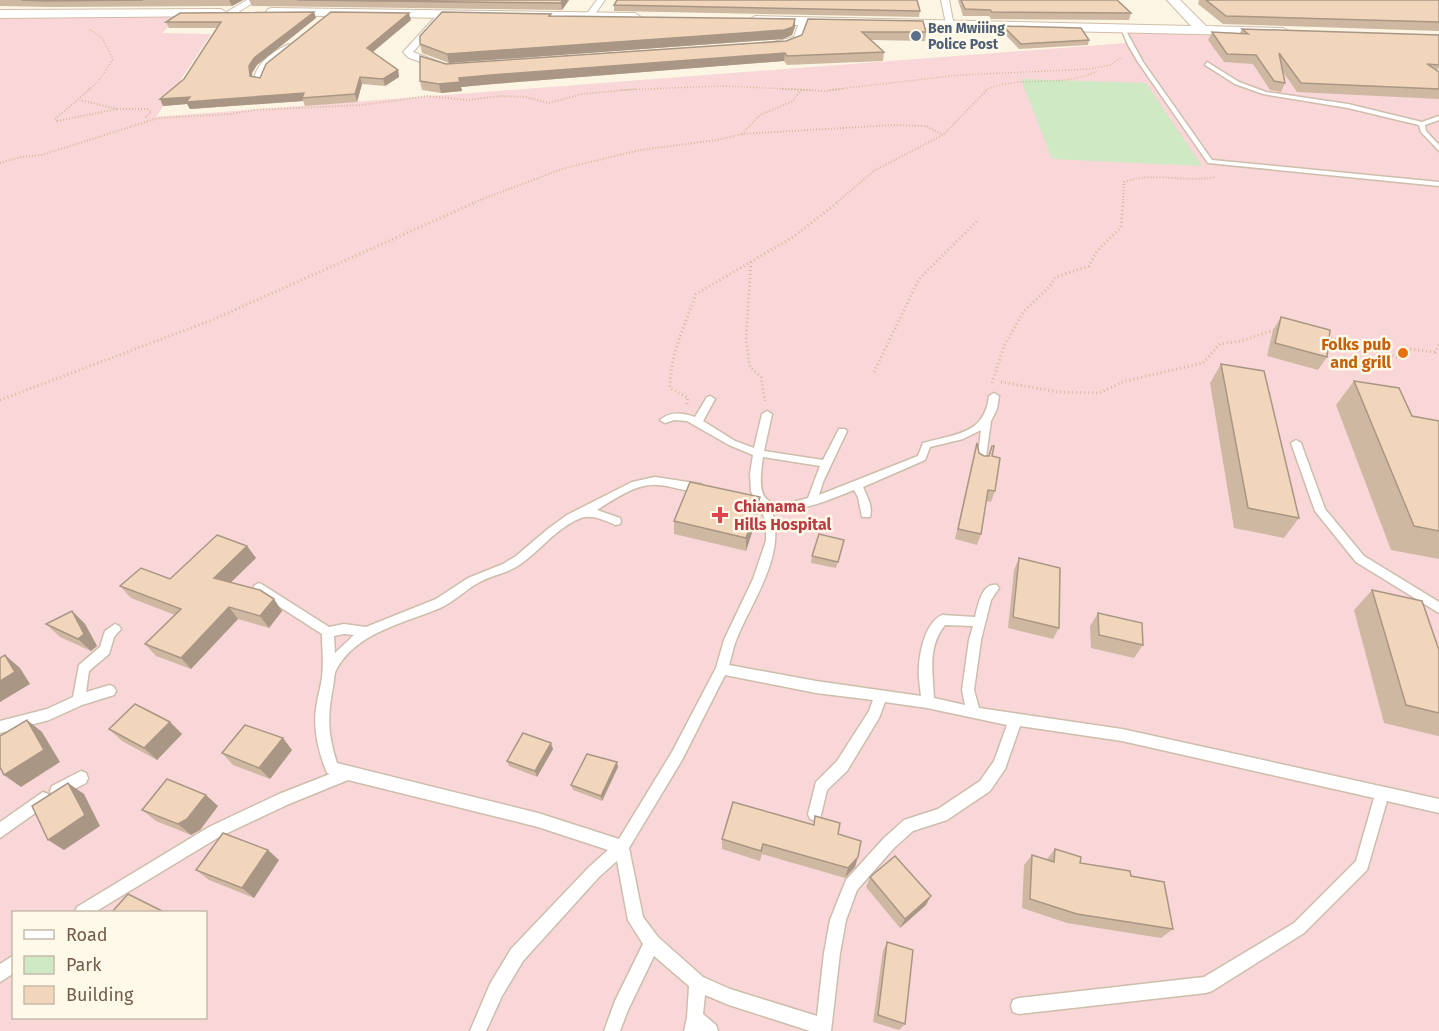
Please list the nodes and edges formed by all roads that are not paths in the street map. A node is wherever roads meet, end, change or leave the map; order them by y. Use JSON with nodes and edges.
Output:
{"nodes":[{"id":1,"x":253,"y":0,"type":"edge"},
{"id":2,"x":601,"y":0,"type":"edge"},
{"id":3,"x":945,"y":0,"type":"edge"},
{"id":4,"x":1173,"y":0,"type":"edge"},
{"id":5,"x":333,"y":12,"type":"junction"},
{"id":6,"x":231,"y":13,"type":"junction"},
{"id":7,"x":0,"y":14,"type":"edge"},
{"id":8,"x":442,"y":15,"type":"junction"},
{"id":9,"x":589,"y":16,"type":"junction"},
{"id":10,"x":649,"y":18,"type":"edge"},
{"id":11,"x":744,"y":20,"type":"edge"},
{"id":12,"x":803,"y":21,"type":"junction"},
{"id":13,"x":951,"y":24,"type":"junction"},
{"id":14,"x":315,"y":26,"type":"edge"},
{"id":15,"x":1122,"y":27,"type":"junction"},
{"id":16,"x":1202,"y":30,"type":"junction"},
{"id":17,"x":1296,"y":33,"type":"edge"},
{"id":18,"x":298,"y":40,"type":"edge"},
{"id":19,"x":761,"y":46,"type":"edge"},
{"id":20,"x":1207,"y":64,"type":"dead end"},
{"id":21,"x":456,"y":68,"type":"edge"},
{"id":22,"x":259,"y":81,"type":"edge"},
{"id":23,"x":1439,"y":118,"type":"edge"},
{"id":24,"x":1422,"y":124,"type":"junction"},
{"id":25,"x":1439,"y":149,"type":"edge"},
{"id":26,"x":1439,"y":184,"type":"edge"},
{"id":27,"x":994,"y":396,"type":"road end"},
{"id":28,"x":710,"y":399,"type":"dead end"},
{"id":29,"x":767,"y":414,"type":"road end"},
{"id":30,"x":665,"y":420,"type":"dead end"},
{"id":31,"x":987,"y":420,"type":"junction"},
{"id":32,"x":697,"y":422,"type":"junction"},
{"id":33,"x":842,"y":431,"type":"dead end"},
{"id":34,"x":1296,"y":443,"type":"dead end"},
{"id":35,"x":759,"y":453,"type":"junction"},
{"id":36,"x":982,"y":462,"type":"edge"},
{"id":37,"x":827,"y":464,"type":"junction"},
{"id":38,"x":856,"y":484,"type":"junction"},
{"id":39,"x":715,"y":492,"type":"edge"},
{"id":40,"x":744,"y":501,"type":"edge"},
{"id":41,"x":812,"y":501,"type":"junction"},
{"id":42,"x":765,"y":506,"type":"junction"},
{"id":43,"x":583,"y":513,"type":"junction"},
{"id":44,"x":866,"y":514,"type":"dead end"},
{"id":45,"x":616,"y":520,"type":"dead end"},
{"id":46,"x":259,"y":588,"type":"edge"},
{"id":47,"x":993,"y":588,"type":"dead end"},
{"id":48,"x":1439,"y":608,"type":"edge"},
{"id":49,"x":980,"y":622,"type":"junction"},
{"id":50,"x":115,"y":628,"type":"dead end"},
{"id":51,"x":328,"y":632,"type":"junction"},
{"id":52,"x":365,"y":632,"type":"junction"},
{"id":53,"x":722,"y":669,"type":"junction"},
{"id":54,"x":329,"y":670,"type":"junction"},
{"id":55,"x":110,"y":691,"type":"dead end"},
{"id":56,"x":881,"y":696,"type":"junction"},
{"id":57,"x":79,"y":700,"type":"junction"},
{"id":58,"x":927,"y":702,"type":"junction"},
{"id":59,"x":974,"y":713,"type":"junction"},
{"id":60,"x":1015,"y":721,"type":"junction"},
{"id":61,"x":0,"y":727,"type":"edge"},
{"id":62,"x":348,"y":774,"type":"junction"},
{"id":63,"x":81,"y":778,"type":"dead end"},
{"id":64,"x":1382,"y":794,"type":"junction"},
{"id":65,"x":1439,"y":806,"type":"edge"},
{"id":66,"x":815,"y":814,"type":"edge"},
{"id":67,"x":0,"y":831,"type":"edge"},
{"id":68,"x":622,"y":847,"type":"junction"},
{"id":69,"x":84,"y":911,"type":"edge"},
{"id":70,"x":652,"y":943,"type":"junction"},
{"id":71,"x":12,"y":965,"type":"edge"},
{"id":72,"x":0,"y":974,"type":"edge"},
{"id":73,"x":697,"y":983,"type":"junction"},
{"id":74,"x":1019,"y":1006,"type":"dead end"},
{"id":75,"x":694,"y":1025,"type":"edge"},
{"id":76,"x":478,"y":1031,"type":"edge"},
{"id":77,"x":612,"y":1031,"type":"edge"},
{"id":78,"x":710,"y":1031,"type":"edge"}],
"edges":[{"from":1,"to":6,"type":"street"},
{"from":2,"to":9,"type":"street"},
{"from":3,"to":13,"type":"street"},
{"from":4,"to":16,"type":"main road"},
{"from":5,"to":6,"type":"main road"},
{"from":5,"to":8,"type":"main road"},
{"from":5,"to":14,"type":"street"},
{"from":6,"to":7,"type":"main road"},
{"from":8,"to":9,"type":"main road"},
{"from":8,"to":21,"type":"street"},
{"from":9,"to":10,"type":"main road"},
{"from":11,"to":12,"type":"main road"},
{"from":12,"to":13,"type":"main road"},
{"from":12,"to":19,"type":"street"},
{"from":13,"to":15,"type":"main road"},
{"from":15,"to":16,"type":"main road"},
{"from":15,"to":26,"type":"lane"},
{"from":16,"to":17,"type":"main road"},
{"from":18,"to":22,"type":"street"},
{"from":20,"to":24,"type":"lane"},
{"from":23,"to":24,"type":"lane"},
{"from":24,"to":25,"type":"lane"},
{"from":27,"to":31,"type":"lane"},
{"from":28,"to":32,"type":"lane"},
{"from":29,"to":35,"type":"lane"},
{"from":30,"to":32,"type":"lane"},
{"from":31,"to":36,"type":"lane"},
{"from":31,"to":38,"type":"lane"},
{"from":32,"to":35,"type":"lane"},
{"from":33,"to":37,"type":"lane"},
{"from":34,"to":48,"type":"lane"},
{"from":35,"to":37,"type":"lane"},
{"from":35,"to":42,"type":"lane"},
{"from":37,"to":41,"type":"lane"},
{"from":38,"to":41,"type":"lane"},
{"from":38,"to":44,"type":"lane"},
{"from":39,"to":43,"type":"lane"},
{"from":40,"to":42,"type":"lane"},
{"from":41,"to":42,"type":"lane"},
{"from":42,"to":53,"type":"lane"},
{"from":43,"to":45,"type":"lane"},
{"from":43,"to":52,"type":"lane"},
{"from":46,"to":51,"type":"lane"},
{"from":47,"to":49,"type":"lane"},
{"from":49,"to":58,"type":"lane"},
{"from":49,"to":59,"type":"lane"},
{"from":50,"to":57,"type":"lane"},
{"from":51,"to":52,"type":"lane"},
{"from":51,"to":54,"type":"lane"},
{"from":52,"to":54,"type":"lane"},
{"from":53,"to":56,"type":"lane"},
{"from":53,"to":68,"type":"lane"},
{"from":54,"to":62,"type":"lane"},
{"from":55,"to":57,"type":"lane"},
{"from":56,"to":58,"type":"lane"},
{"from":56,"to":66,"type":"lane"},
{"from":57,"to":61,"type":"lane"},
{"from":58,"to":59,"type":"lane"},
{"from":59,"to":60,"type":"lane"},
{"from":60,"to":64,"type":"lane"},
{"from":60,"to":73,"type":"lane"},
{"from":62,"to":68,"type":"lane"},
{"from":62,"to":69,"type":"lane"},
{"from":63,"to":67,"type":"lane"},
{"from":64,"to":65,"type":"lane"},
{"from":64,"to":74,"type":"lane"},
{"from":68,"to":70,"type":"lane"},
{"from":68,"to":76,"type":"lane"},
{"from":70,"to":73,"type":"lane"},
{"from":70,"to":77,"type":"lane"},
{"from":71,"to":72,"type":"lane"},
{"from":73,"to":75,"type":"lane"},
{"from":75,"to":78,"type":"lane"}]}
